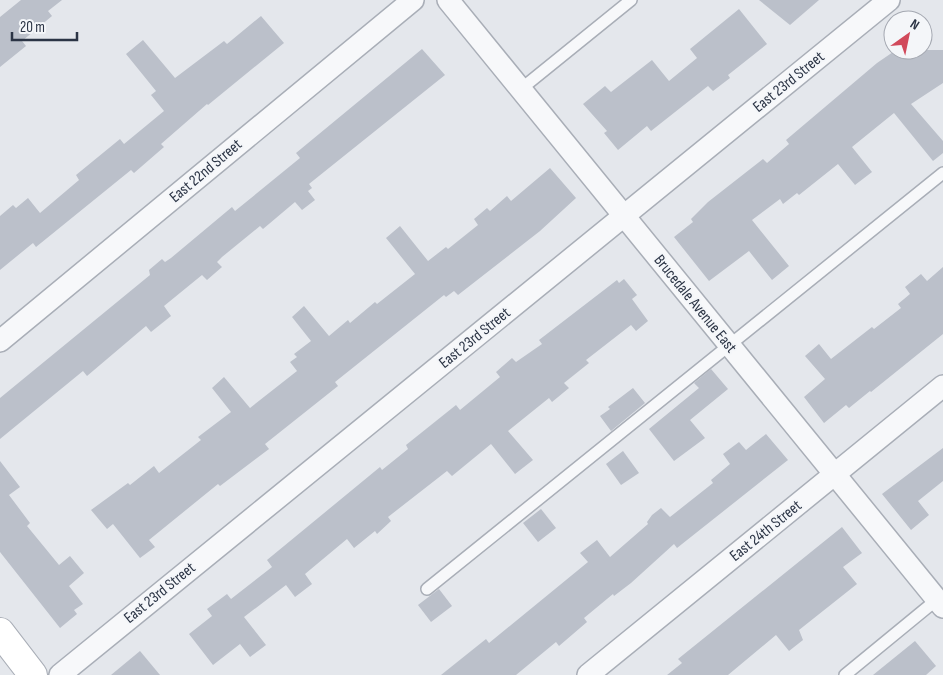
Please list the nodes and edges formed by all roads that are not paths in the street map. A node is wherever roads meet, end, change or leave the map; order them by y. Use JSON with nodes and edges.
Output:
{"nodes":[{"id":1,"x":413,"y":0,"type":"edge"},
{"id":2,"x":448,"y":0,"type":"edge"},
{"id":3,"x":631,"y":0,"type":"edge"},
{"id":4,"x":888,"y":0,"type":"edge"},
{"id":5,"x":521,"y":89,"type":"junction"},
{"id":6,"x":943,"y":173,"type":"edge"},
{"id":7,"x":625,"y":216,"type":"junction"},
{"id":8,"x":0,"y":341,"type":"edge"},
{"id":9,"x":729,"y":346,"type":"junction"},
{"id":10,"x":943,"y":386,"type":"edge"},
{"id":11,"x":835,"y":474,"type":"junction"},
{"id":12,"x":427,"y":589,"type":"dead end"},
{"id":13,"x":941,"y":601,"type":"edge"},
{"id":14,"x":0,"y":632,"type":"edge"},
{"id":15,"x":33,"y":675,"type":"edge"},
{"id":16,"x":60,"y":675,"type":"edge"},
{"id":17,"x":588,"y":675,"type":"edge"},
{"id":18,"x":845,"y":675,"type":"edge"}],
"edges":[{"from":1,"to":8,"type":"street","name":"East 22nd Street"},
{"from":2,"to":5,"type":"street","name":"Brucedale Avenue East"},
{"from":3,"to":5,"type":"lane"},
{"from":4,"to":7,"type":"street","name":"East 23rd Street"},
{"from":5,"to":7,"type":"street","name":"Brucedale Avenue East"},
{"from":6,"to":9,"type":"lane"},
{"from":7,"to":9,"type":"street","name":"Brucedale Avenue East"},
{"from":7,"to":16,"type":"street","name":"East 23rd Street"},
{"from":9,"to":11,"type":"street","name":"Brucedale Avenue East"},
{"from":9,"to":12,"type":"lane"},
{"from":10,"to":11,"type":"street","name":"East 24th Street"},
{"from":11,"to":13,"type":"street","name":"Brucedale Avenue East"},
{"from":11,"to":17,"type":"street","name":"East 24th Street"},
{"from":13,"to":18,"type":"lane"},
{"from":14,"to":15,"type":"main road"}]}
